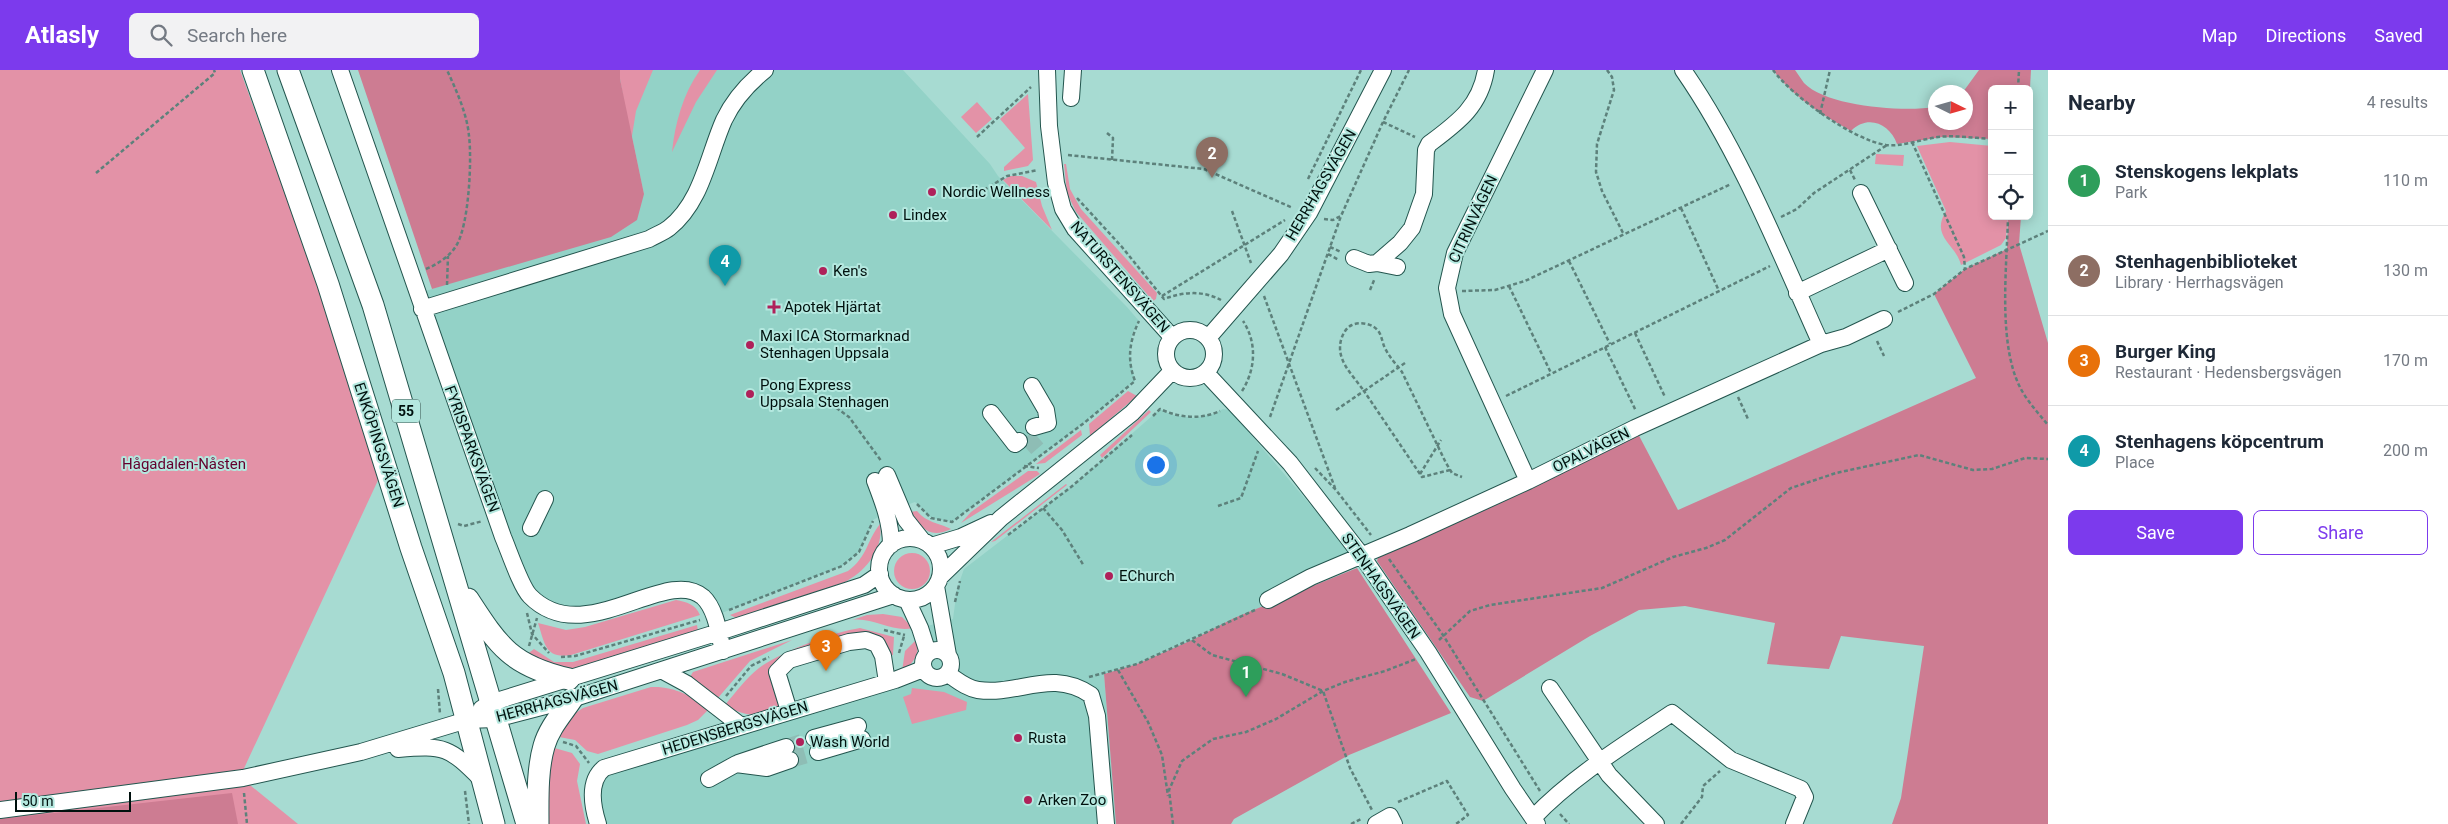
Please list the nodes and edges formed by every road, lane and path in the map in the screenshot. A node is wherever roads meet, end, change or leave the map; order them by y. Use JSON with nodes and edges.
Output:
{"nodes":[{"id":1,"x":214,"y":70,"type":"edge"},
{"id":2,"x":253,"y":70,"type":"edge"},
{"id":3,"x":288,"y":70,"type":"edge"},
{"id":4,"x":340,"y":70,"type":"edge"},
{"id":5,"x":448,"y":70,"type":"edge"},
{"id":6,"x":765,"y":70,"type":"edge"},
{"id":7,"x":1047,"y":70,"type":"edge"},
{"id":8,"x":1073,"y":70,"type":"edge"},
{"id":9,"x":1361,"y":70,"type":"edge"},
{"id":10,"x":1383,"y":70,"type":"edge"},
{"id":11,"x":1486,"y":70,"type":"edge"},
{"id":12,"x":1545,"y":70,"type":"edge"},
{"id":13,"x":1607,"y":70,"type":"edge"},
{"id":14,"x":1683,"y":70,"type":"edge"},
{"id":15,"x":1773,"y":70,"type":"edge"},
{"id":16,"x":1830,"y":70,"type":"edge"},
{"id":17,"x":2020,"y":70,"type":"edge"},
{"id":18,"x":1034,"y":85,"type":"dead end"},
{"id":19,"x":2018,"y":85,"type":"edge"},
{"id":20,"x":1071,"y":98,"type":"dead end"},
{"id":21,"x":1820,"y":114,"type":"junction"},
{"id":22,"x":1383,"y":122,"type":"dead end"},
{"id":23,"x":1108,"y":133,"type":"dead end"},
{"id":24,"x":977,"y":137,"type":"dead end"},
{"id":25,"x":1988,"y":139,"type":"edge"},
{"id":26,"x":1912,"y":142,"type":"junction"},
{"id":27,"x":1430,"y":144,"type":"junction"},
{"id":28,"x":1887,"y":145,"type":"junction"},
{"id":29,"x":1066,"y":154,"type":"dead end"},
{"id":30,"x":1112,"y":160,"type":"junction"},
{"id":31,"x":1042,"y":169,"type":"dead end"},
{"id":32,"x":96,"y":172,"type":"dead end"},
{"id":33,"x":1744,"y":178,"type":"junction"},
{"id":34,"x":1307,"y":182,"type":"dead end"},
{"id":35,"x":984,"y":190,"type":"dead end"},
{"id":36,"x":1073,"y":192,"type":"dead end"},
{"id":37,"x":1861,"y":193,"type":"dead end"},
{"id":38,"x":1681,"y":208,"type":"junction"},
{"id":39,"x":1232,"y":211,"type":"dead end"},
{"id":40,"x":1299,"y":211,"type":"dead end"},
{"id":41,"x":1291,"y":216,"type":"dead end"},
{"id":42,"x":1341,"y":216,"type":"dead end"},
{"id":43,"x":2008,"y":220,"type":"edge"},
{"id":44,"x":1766,"y":224,"type":"junction"},
{"id":45,"x":2048,"y":231,"type":"edge"},
{"id":46,"x":1624,"y":235,"type":"junction"},
{"id":47,"x":2004,"y":242,"type":"dead end"},
{"id":48,"x":2008,"y":244,"type":"junction"},
{"id":49,"x":1245,"y":245,"type":"junction"},
{"id":50,"x":1889,"y":249,"type":"junction"},
{"id":51,"x":2008,"y":249,"type":"junction"},
{"id":52,"x":448,"y":256,"type":"junction"},
{"id":53,"x":1354,"y":258,"type":"dead end"},
{"id":54,"x":1783,"y":260,"type":"junction"},
{"id":55,"x":1569,"y":261,"type":"junction"},
{"id":56,"x":1377,"y":263,"type":"junction"},
{"id":57,"x":1397,"y":267,"type":"dead end"},
{"id":58,"x":1965,"y":269,"type":"junction"},
{"id":59,"x":410,"y":273,"type":"junction"},
{"id":60,"x":1258,"y":280,"type":"junction"},
{"id":61,"x":1906,"y":283,"type":"dead end"},
{"id":62,"x":1509,"y":286,"type":"junction"},
{"id":63,"x":1447,"y":288,"type":"junction"},
{"id":64,"x":1719,"y":291,"type":"junction"},
{"id":65,"x":1798,"y":293,"type":"junction"},
{"id":66,"x":1162,"y":297,"type":"junction"},
{"id":67,"x":446,"y":301,"type":"junction"},
{"id":68,"x":422,"y":308,"type":"junction"},
{"id":69,"x":1234,"y":309,"type":"junction"},
{"id":70,"x":1884,"y":319,"type":"joint"},
{"id":71,"x":1635,"y":333,"type":"junction"},
{"id":72,"x":1172,"y":337,"type":"junction"},
{"id":73,"x":1208,"y":338,"type":"junction"},
{"id":74,"x":1610,"y":344,"type":"junction"},
{"id":75,"x":1821,"y":344,"type":"junction"},
{"id":76,"x":1253,"y":345,"type":"dead end"},
{"id":77,"x":1605,"y":347,"type":"junction"},
{"id":78,"x":1405,"y":363,"type":"dead end"},
{"id":79,"x":1289,"y":364,"type":"junction"},
{"id":80,"x":1398,"y":366,"type":"junction"},
{"id":81,"x":1172,"y":371,"type":"junction"},
{"id":82,"x":1206,"y":373,"type":"junction"},
{"id":83,"x":1550,"y":373,"type":"junction"},
{"id":84,"x":1732,"y":385,"type":"junction"},
{"id":85,"x":1032,"y":386,"type":"dead end"},
{"id":86,"x":1364,"y":391,"type":"junction"},
{"id":87,"x":1667,"y":401,"type":"dead end"},
{"id":88,"x":1492,"y":402,"type":"junction"},
{"id":89,"x":831,"y":404,"type":"dead end"},
{"id":90,"x":1336,"y":410,"type":"dead end"},
{"id":91,"x":991,"y":413,"type":"dead end"},
{"id":92,"x":1638,"y":415,"type":"dead end"},
{"id":93,"x":1748,"y":419,"type":"dead end"},
{"id":94,"x":2048,"y":425,"type":"edge"},
{"id":95,"x":1041,"y":428,"type":"tunnel mouth"},
{"id":96,"x":1264,"y":434,"type":"junction"},
{"id":97,"x":1441,"y":440,"type":"dead end"},
{"id":98,"x":1020,"y":444,"type":"dead end"},
{"id":99,"x":1438,"y":446,"type":"junction"},
{"id":100,"x":2048,"y":459,"type":"edge"},
{"id":101,"x":1450,"y":470,"type":"junction"},
{"id":102,"x":1420,"y":474,"type":"junction"},
{"id":103,"x":883,"y":475,"type":"junction"},
{"id":104,"x":1462,"y":477,"type":"dead end"},
{"id":105,"x":1528,"y":481,"type":"junction"},
{"id":106,"x":1336,"y":490,"type":"dead end"},
{"id":107,"x":545,"y":499,"type":"dead end"},
{"id":108,"x":1218,"y":506,"type":"dead end"},
{"id":109,"x":1043,"y":508,"type":"dead end"},
{"id":110,"x":1001,"y":518,"type":"junction"},
{"id":111,"x":489,"y":520,"type":"dead end"},
{"id":112,"x":458,"y":524,"type":"dead end"},
{"id":113,"x":531,"y":528,"type":"dead end"},
{"id":114,"x":926,"y":543,"type":"junction"},
{"id":115,"x":891,"y":545,"type":"junction"},
{"id":116,"x":1362,"y":556,"type":"junction"},
{"id":117,"x":1084,"y":566,"type":"dead end"},
{"id":118,"x":880,"y":574,"type":"junction"},
{"id":119,"x":457,"y":582,"type":"junction"},
{"id":120,"x":938,"y":582,"type":"junction"},
{"id":121,"x":900,"y":597,"type":"junction"},
{"id":122,"x":1262,"y":604,"type":"joint"},
{"id":123,"x":719,"y":632,"type":"junction"},
{"id":124,"x":1192,"y":640,"type":"junction"},
{"id":125,"x":723,"y":650,"type":"junction"},
{"id":126,"x":1428,"y":652,"type":"junction"},
{"id":127,"x":928,"y":653,"type":"junction"},
{"id":128,"x":948,"y":655,"type":"junction"},
{"id":129,"x":923,"y":669,"type":"junction"},
{"id":130,"x":1118,"y":670,"type":"junction"},
{"id":131,"x":663,"y":671,"type":"junction"},
{"id":132,"x":948,"y":674,"type":"junction"},
{"id":133,"x":887,"y":682,"type":"junction"},
{"id":134,"x":1062,"y":682,"type":"junction"},
{"id":135,"x":438,"y":688,"type":"dead end"},
{"id":136,"x":1550,"y":688,"type":"dead end"},
{"id":137,"x":571,"y":689,"type":"junction"},
{"id":138,"x":1323,"y":691,"type":"junction"},
{"id":139,"x":493,"y":711,"type":"junction"},
{"id":140,"x":788,"y":711,"type":"junction"},
{"id":141,"x":467,"y":720,"type":"junction"},
{"id":142,"x":740,"y":726,"type":"junction"},
{"id":143,"x":443,"y":728,"type":"junction"},
{"id":144,"x":860,"y":732,"type":"dead end"},
{"id":145,"x":816,"y":745,"type":"tunnel mouth"},
{"id":146,"x":360,"y":752,"type":"junction"},
{"id":147,"x":788,"y":753,"type":"tunnel mouth"},
{"id":148,"x":1731,"y":760,"type":"junction"},
{"id":149,"x":1600,"y":762,"type":"junction"},
{"id":150,"x":243,"y":778,"type":"junction"},
{"id":151,"x":709,"y":778,"type":"dead end"},
{"id":152,"x":482,"y":780,"type":"junction"},
{"id":153,"x":1169,"y":799,"type":"junction"},
{"id":154,"x":1390,"y":806,"type":"dead end"},
{"id":155,"x":0,"y":810,"type":"edge"},
{"id":156,"x":1373,"y":817,"type":"edge"},
{"id":157,"x":1535,"y":821,"type":"edge"},
{"id":158,"x":247,"y":824,"type":"edge"},
{"id":159,"x":494,"y":824,"type":"edge"},
{"id":160,"x":527,"y":824,"type":"edge"},
{"id":161,"x":538,"y":824,"type":"edge"},
{"id":162,"x":598,"y":824,"type":"edge"},
{"id":163,"x":1106,"y":824,"type":"edge"},
{"id":164,"x":1173,"y":824,"type":"edge"},
{"id":165,"x":1394,"y":824,"type":"edge"},
{"id":166,"x":1456,"y":824,"type":"edge"},
{"id":167,"x":1656,"y":824,"type":"edge"},
{"id":168,"x":1681,"y":824,"type":"edge"},
{"id":169,"x":1794,"y":824,"type":"edge"}],
"edges":[{"from":1,"to":32,"type":"path"},
{"from":2,"to":141,"type":"main road","name":"ENKÖPINGSVÄGEN","number":"55"},
{"from":3,"to":119,"type":"main road","number":"55"},
{"from":4,"to":59,"type":"street","name":"FYRISPARKSVÄGEN"},
{"from":5,"to":52,"type":"path"},
{"from":6,"to":67,"type":"street"},
{"from":7,"to":72,"type":"street","name":"NATURSTENSVÄGEN"},
{"from":8,"to":20,"type":"street"},
{"from":9,"to":34,"type":"path"},
{"from":10,"to":60,"type":"street","name":"HERRHAGSVÄGEN"},
{"from":11,"to":27,"type":"street"},
{"from":12,"to":63,"type":"street","name":"CITRINVÄGEN"},
{"from":13,"to":46,"type":"path"},
{"from":14,"to":33,"type":"street"},
{"from":15,"to":21,"type":"path"},
{"from":16,"to":21,"type":"path"},
{"from":17,"to":19,"type":"path"},
{"from":18,"to":24,"type":"path"},
{"from":21,"to":28,"type":"path"},
{"from":22,"to":27,"type":"path"},
{"from":23,"to":30,"type":"path"},
{"from":25,"to":26,"type":"path"},
{"from":26,"to":28,"type":"path"},
{"from":26,"to":58,"type":"path"},
{"from":27,"to":56,"type":"street"},
{"from":28,"to":44,"type":"path"},
{"from":29,"to":30,"type":"path"},
{"from":30,"to":40,"type":"path"},
{"from":31,"to":35,"type":"path"},
{"from":33,"to":38,"type":"path"},
{"from":33,"to":44,"type":"street"},
{"from":36,"to":66,"type":"path"},
{"from":37,"to":50,"type":"street"},
{"from":38,"to":46,"type":"path"},
{"from":38,"to":64,"type":"path"},
{"from":39,"to":49,"type":"path"},
{"from":41,"to":49,"type":"path"},
{"from":42,"to":79,"type":"path"},
{"from":43,"to":48,"type":"path"},
{"from":44,"to":54,"type":"street"},
{"from":45,"to":51,"type":"path"},
{"from":46,"to":55,"type":"path"},
{"from":47,"to":48,"type":"path"},
{"from":48,"to":51,"type":"path"},
{"from":49,"to":60,"type":"path"},
{"from":49,"to":66,"type":"path"},
{"from":50,"to":61,"type":"street"},
{"from":50,"to":65,"type":"street"},
{"from":51,"to":58,"type":"path"},
{"from":51,"to":94,"type":"path"},
{"from":52,"to":59,"type":"path"},
{"from":52,"to":67,"type":"path"},
{"from":53,"to":56,"type":"street"},
{"from":54,"to":64,"type":"path"},
{"from":54,"to":65,"type":"street"},
{"from":55,"to":62,"type":"path"},
{"from":55,"to":74,"type":"path"},
{"from":56,"to":57,"type":"street"},
{"from":58,"to":70,"type":"path"},
{"from":59,"to":68,"type":"street","name":"FYRISPARKSVÄGEN"},
{"from":60,"to":69,"type":"street","name":"HERRHAGSVÄGEN"},
{"from":60,"to":79,"type":"path"},
{"from":62,"to":63,"type":"path"},
{"from":62,"to":83,"type":"path"},
{"from":63,"to":88,"type":"street","name":"CITRINVÄGEN"},
{"from":64,"to":71,"type":"path"},
{"from":65,"to":75,"type":"street"},
{"from":66,"to":69,"type":"path"},
{"from":67,"to":68,"type":"street"},
{"from":68,"to":123,"type":"street","name":"FYRISPARKSVÄGEN"},
{"from":69,"to":73,"type":"street","name":"HERRHAGSVÄGEN"},
{"from":69,"to":76,"type":"path"},
{"from":70,"to":75,"type":"street","name":"OPALVÄGEN"},
{"from":71,"to":74,"type":"path"},
{"from":71,"to":87,"type":"path"},
{"from":72,"to":73,"type":"street"},
{"from":72,"to":81,"type":"street"},
{"from":73,"to":82,"type":"street"},
{"from":74,"to":77,"type":"path"},
{"from":75,"to":84,"type":"street","name":"OPALVÄGEN"},
{"from":77,"to":83,"type":"path"},
{"from":77,"to":92,"type":"path"},
{"from":78,"to":80,"type":"path"},
{"from":79,"to":96,"type":"path"},
{"from":79,"to":106,"type":"path"},
{"from":80,"to":86,"type":"path"},
{"from":80,"to":86,"type":"path"},
{"from":80,"to":99,"type":"path"},
{"from":81,"to":82,"type":"street"},
{"from":81,"to":110,"type":"street"},
{"from":82,"to":96,"type":"street","name":"STENHAGSVÄGEN"},
{"from":83,"to":88,"type":"path"},
{"from":84,"to":93,"type":"path"},
{"from":84,"to":105,"type":"street","name":"OPALVÄGEN"},
{"from":85,"to":95,"type":"street"},
{"from":86,"to":90,"type":"path"},
{"from":86,"to":102,"type":"path"},
{"from":88,"to":105,"type":"street","name":"CITRINVÄGEN"},
{"from":89,"to":103,"type":"path"},
{"from":91,"to":98,"type":"street"},
{"from":96,"to":108,"type":"path"},
{"from":96,"to":116,"type":"street","name":"STENHAGSVÄGEN"},
{"from":97,"to":99,"type":"path"},
{"from":99,"to":101,"type":"path"},
{"from":99,"to":102,"type":"path"},
{"from":100,"to":126,"type":"path"},
{"from":101,"to":102,"type":"path"},
{"from":101,"to":104,"type":"path"},
{"from":103,"to":114,"type":"street"},
{"from":103,"to":115,"type":"street"},
{"from":105,"to":116,"type":"street","name":"OPALVÄGEN"},
{"from":107,"to":113,"type":"street"},
{"from":109,"to":117,"type":"path"},
{"from":110,"to":114,"type":"street"},
{"from":110,"to":120,"type":"street"},
{"from":111,"to":112,"type":"path"},
{"from":114,"to":115,"type":"street"},
{"from":114,"to":120,"type":"street"},
{"from":115,"to":118,"type":"street"},
{"from":116,"to":122,"type":"street","name":"OPALVÄGEN"},
{"from":116,"to":126,"type":"street","name":"STENHAGSVÄGEN"},
{"from":118,"to":121,"type":"street"},
{"from":118,"to":123,"type":"street","name":"HERRHAGSVÄGEN"},
{"from":119,"to":137,"type":"main road"},
{"from":119,"to":139,"type":"main road","number":"55"},
{"from":120,"to":121,"type":"street"},
{"from":120,"to":128,"type":"street"},
{"from":121,"to":125,"type":"street","name":"HERRHAGSVÄGEN"},
{"from":121,"to":127,"type":"street"},
{"from":122,"to":124,"type":"path"},
{"from":123,"to":125,"type":"street","name":"FYRISPARKSVÄGEN"},
{"from":123,"to":137,"type":"street","name":"HERRHAGSVÄGEN"},
{"from":124,"to":130,"type":"path"},
{"from":124,"to":138,"type":"path"},
{"from":125,"to":131,"type":"street","name":"HERRHAGSVÄGEN"},
{"from":126,"to":138,"type":"path"},
{"from":126,"to":157,"type":"street","name":"STENHAGSVÄGEN"},
{"from":127,"to":128,"type":"street"},
{"from":127,"to":129,"type":"street"},
{"from":128,"to":132,"type":"street"},
{"from":129,"to":132,"type":"street"},
{"from":129,"to":133,"type":"street","name":"HEDENSBERGSVÄGEN"},
{"from":130,"to":134,"type":"path"},
{"from":130,"to":153,"type":"path"},
{"from":131,"to":137,"type":"street","name":"HERRHAGSVÄGEN"},
{"from":131,"to":142,"type":"street"},
{"from":132,"to":134,"type":"street"},
{"from":133,"to":140,"type":"street","name":"HEDENSBERGSVÄGEN"},
{"from":133,"to":140,"type":"street"},
{"from":134,"to":163,"type":"street"},
{"from":135,"to":143,"type":"path"},
{"from":136,"to":149,"type":"street"},
{"from":137,"to":139,"type":"street","name":"HERRHAGSVÄGEN"},
{"from":137,"to":161,"type":"main road"},
{"from":138,"to":153,"type":"path"},
{"from":138,"to":156,"type":"path"},
{"from":139,"to":141,"type":"street","name":"HERRHAGSVÄGEN"},
{"from":139,"to":160,"type":"main road","number":"55"},
{"from":140,"to":142,"type":"street","name":"HEDENSBERGSVÄGEN"},
{"from":141,"to":143,"type":"street","name":"HERRHAGSVÄGEN"},
{"from":141,"to":152,"type":"main road","name":"ENKÖPINGSVÄGEN","number":"55"},
{"from":142,"to":162,"type":"street","name":"HEDENSBERGSVÄGEN"},
{"from":143,"to":146,"type":"street","name":"HERRHAGSVÄGEN"},
{"from":144,"to":145,"type":"street"},
{"from":146,"to":150,"type":"street"},
{"from":146,"to":152,"type":"street"},
{"from":147,"to":151,"type":"street"},
{"from":148,"to":149,"type":"street","name":"STENHAGSVÄGEN"},
{"from":148,"to":168,"type":"path"},
{"from":148,"to":169,"type":"street","name":"STENHAGSVÄGEN"},
{"from":149,"to":157,"type":"street","name":"STENHAGSVÄGEN"},
{"from":149,"to":167,"type":"street"},
{"from":150,"to":155,"type":"street"},
{"from":150,"to":158,"type":"path"},
{"from":152,"to":159,"type":"main road","name":"ENKÖPINGSVÄGEN","number":"55"},
{"from":153,"to":164,"type":"path"},
{"from":154,"to":166,"type":"path"},
{"from":156,"to":165,"type":"street"}]}
